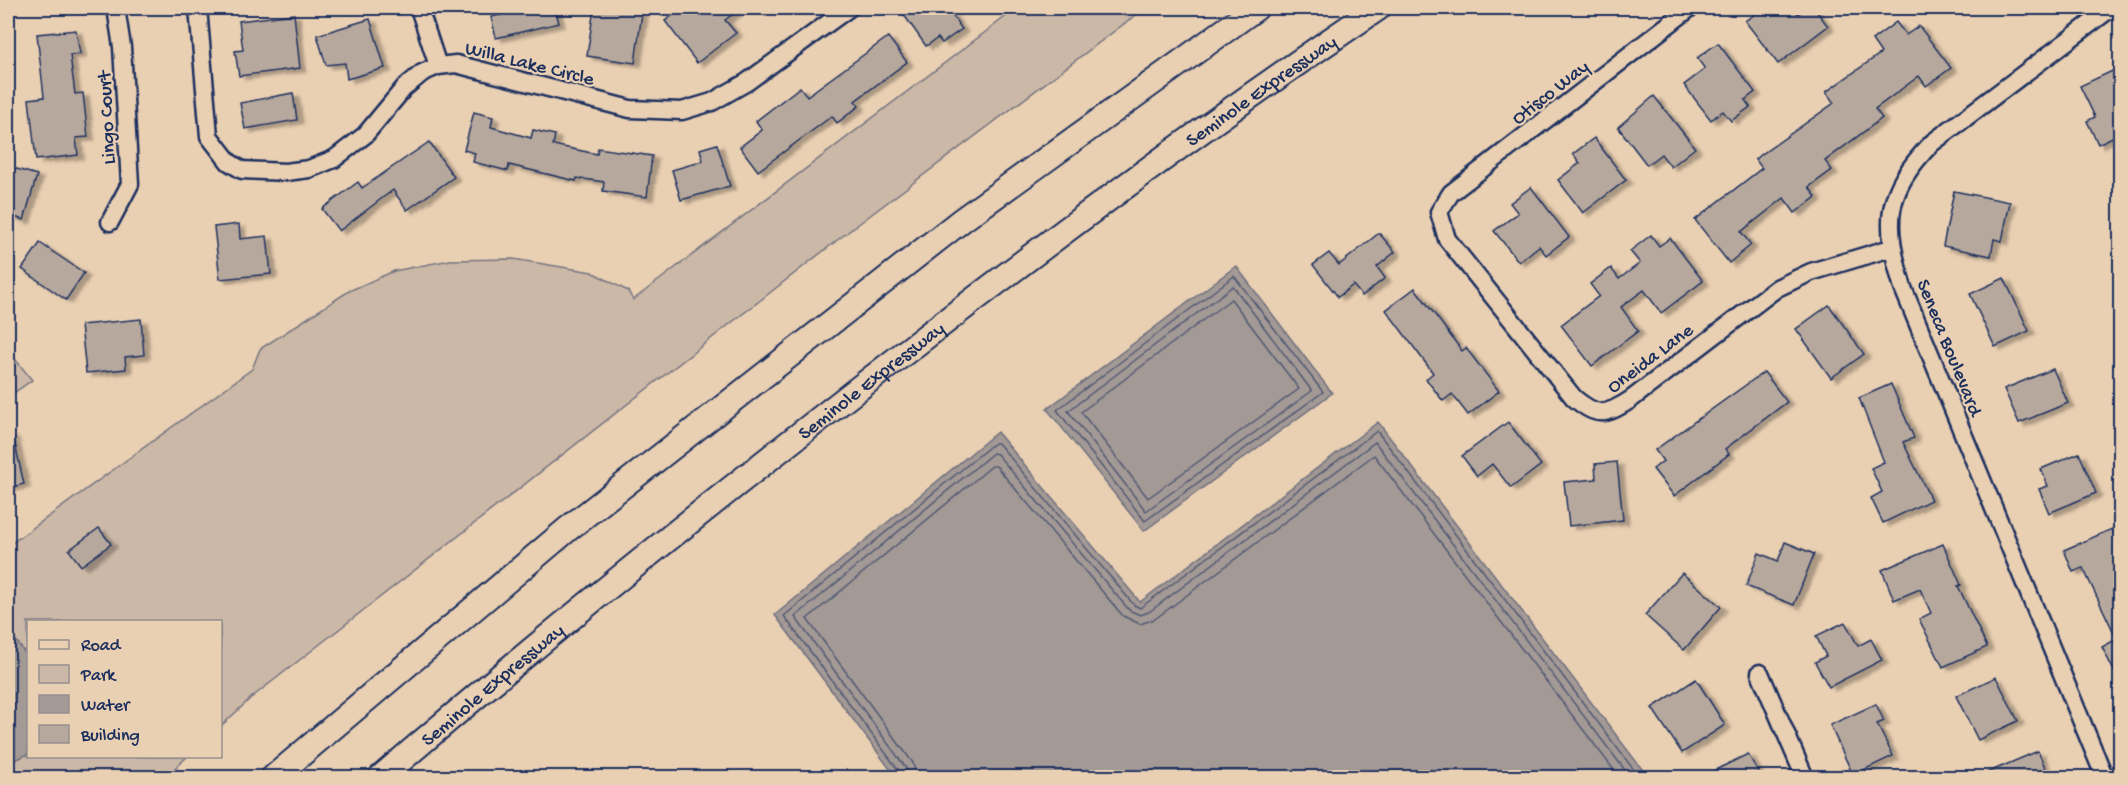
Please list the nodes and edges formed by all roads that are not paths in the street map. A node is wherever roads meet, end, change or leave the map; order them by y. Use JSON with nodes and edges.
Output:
{"nodes":[{"id":1,"x":116,"y":8,"type":"edge"},
{"id":2,"x":198,"y":8,"type":"edge"},
{"id":3,"x":419,"y":8,"type":"edge"},
{"id":4,"x":849,"y":8,"type":"edge"},
{"id":5,"x":1256,"y":8,"type":"edge"},
{"id":6,"x":1378,"y":8,"type":"edge"},
{"id":7,"x":1690,"y":8,"type":"edge"},
{"id":8,"x":2111,"y":8,"type":"edge"},
{"id":9,"x":438,"y":66,"type":"junction"},
{"id":10,"x":1439,"y":212,"type":"joint"},
{"id":11,"x":110,"y":222,"type":"dead end"},
{"id":12,"x":1891,"y":248,"type":"junction"},
{"id":13,"x":1760,"y":672,"type":"dead end"},
{"id":14,"x":273,"y":777,"type":"edge"},
{"id":15,"x":380,"y":777,"type":"edge"},
{"id":16,"x":1805,"y":777,"type":"edge"},
{"id":17,"x":2105,"y":777,"type":"edge"}],
"edges":[{"from":1,"to":11,"type":"street","name":"Lingo Court"},
{"from":2,"to":9,"type":"street","name":"Willa Lake Circle"},
{"from":3,"to":9,"type":"street"},
{"from":4,"to":9,"type":"street","name":"Willa Lake Circle"},
{"from":5,"to":14,"type":"highway"},
{"from":6,"to":15,"type":"highway","name":"Seminole Expressway"},
{"from":7,"to":10,"type":"street","name":"Otisco Way"},
{"from":8,"to":12,"type":"street","name":"Seneca Boulevard"},
{"from":10,"to":12,"type":"street","name":"Oneida Lane"},
{"from":12,"to":17,"type":"street","name":"Seneca Boulevard"},
{"from":13,"to":16,"type":"street"}]}
